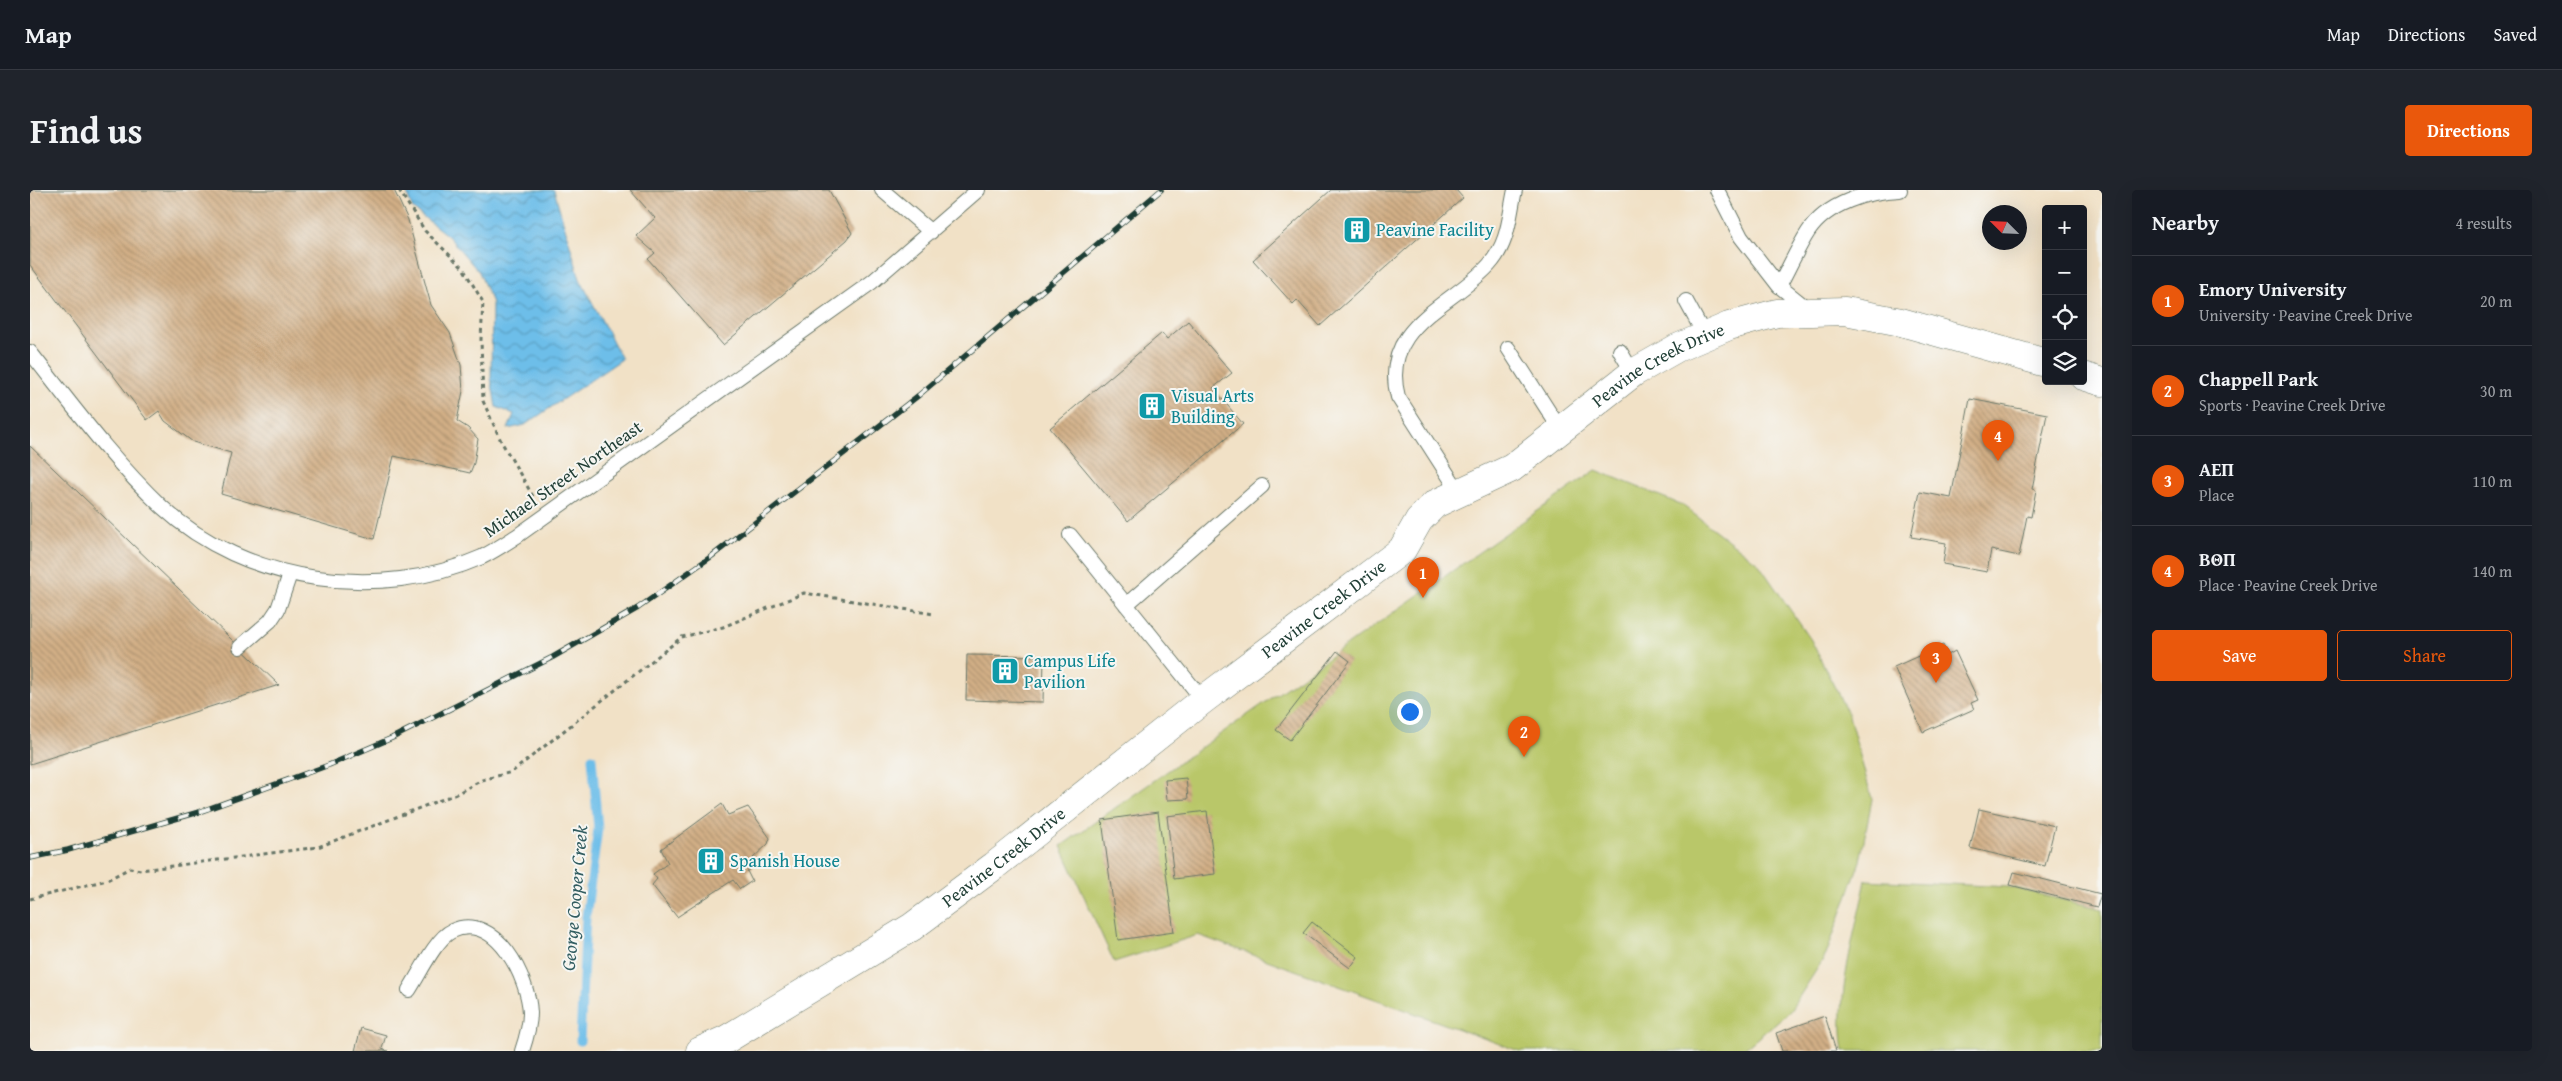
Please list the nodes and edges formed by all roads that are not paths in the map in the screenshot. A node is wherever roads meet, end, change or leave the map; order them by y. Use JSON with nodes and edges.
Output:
{"nodes":[{"id":1,"x":882,"y":190,"type":"edge"},
{"id":2,"x":978,"y":190,"type":"edge"},
{"id":3,"x":1514,"y":190,"type":"edge"},
{"id":4,"x":1717,"y":190,"type":"edge"},
{"id":5,"x":1900,"y":190,"type":"edge"},
{"id":6,"x":931,"y":232,"type":"junction"},
{"id":7,"x":1779,"y":286,"type":"junction"},
{"id":8,"x":1686,"y":301,"type":"dead end"},
{"id":9,"x":1810,"y":310,"type":"junction"},
{"id":10,"x":1705,"y":336,"type":"junction"},
{"id":11,"x":1508,"y":348,"type":"dead end"},
{"id":12,"x":30,"y":352,"type":"edge"},
{"id":13,"x":2042,"y":362,"type":"edge"},
{"id":14,"x":2087,"y":377,"type":"edge"},
{"id":15,"x":2102,"y":382,"type":"edge"},
{"id":16,"x":1560,"y":429,"type":"junction"},
{"id":17,"x":1262,"y":486,"type":"dead end"},
{"id":18,"x":1460,"y":492,"type":"junction"},
{"id":19,"x":1070,"y":535,"type":"dead end"},
{"id":20,"x":290,"y":574,"type":"junction"},
{"id":21,"x":1126,"y":605,"type":"junction"},
{"id":22,"x":240,"y":647,"type":"dead end"},
{"id":23,"x":1203,"y":700,"type":"junction"},
{"id":24,"x":409,"y":990,"type":"dead end"},
{"id":25,"x":522,"y":1051,"type":"edge"},
{"id":26,"x":700,"y":1051,"type":"edge"}],
"edges":[{"from":1,"to":6,"type":"lane"},
{"from":2,"to":6,"type":"lane","name":"Michael Street Northeast"},
{"from":3,"to":18,"type":"lane"},
{"from":4,"to":7,"type":"lane"},
{"from":5,"to":7,"type":"lane"},
{"from":6,"to":20,"type":"lane","name":"Michael Street Northeast"},
{"from":7,"to":9,"type":"lane"},
{"from":8,"to":10,"type":"lane"},
{"from":9,"to":10,"type":"street","name":"Peavine Creek Drive"},
{"from":9,"to":13,"type":"street","name":"Peavine Creek Drive"},
{"from":10,"to":16,"type":"street","name":"Peavine Creek Drive"},
{"from":11,"to":16,"type":"lane"},
{"from":12,"to":20,"type":"lane","name":"Michael Street Northeast"},
{"from":14,"to":15,"type":"street"},
{"from":16,"to":18,"type":"street","name":"Peavine Creek Drive"},
{"from":17,"to":21,"type":"lane"},
{"from":18,"to":23,"type":"street","name":"Peavine Creek Drive"},
{"from":19,"to":21,"type":"lane"},
{"from":20,"to":22,"type":"lane"},
{"from":21,"to":23,"type":"lane"},
{"from":23,"to":26,"type":"street","name":"Peavine Creek Drive"},
{"from":24,"to":25,"type":"lane"}]}
